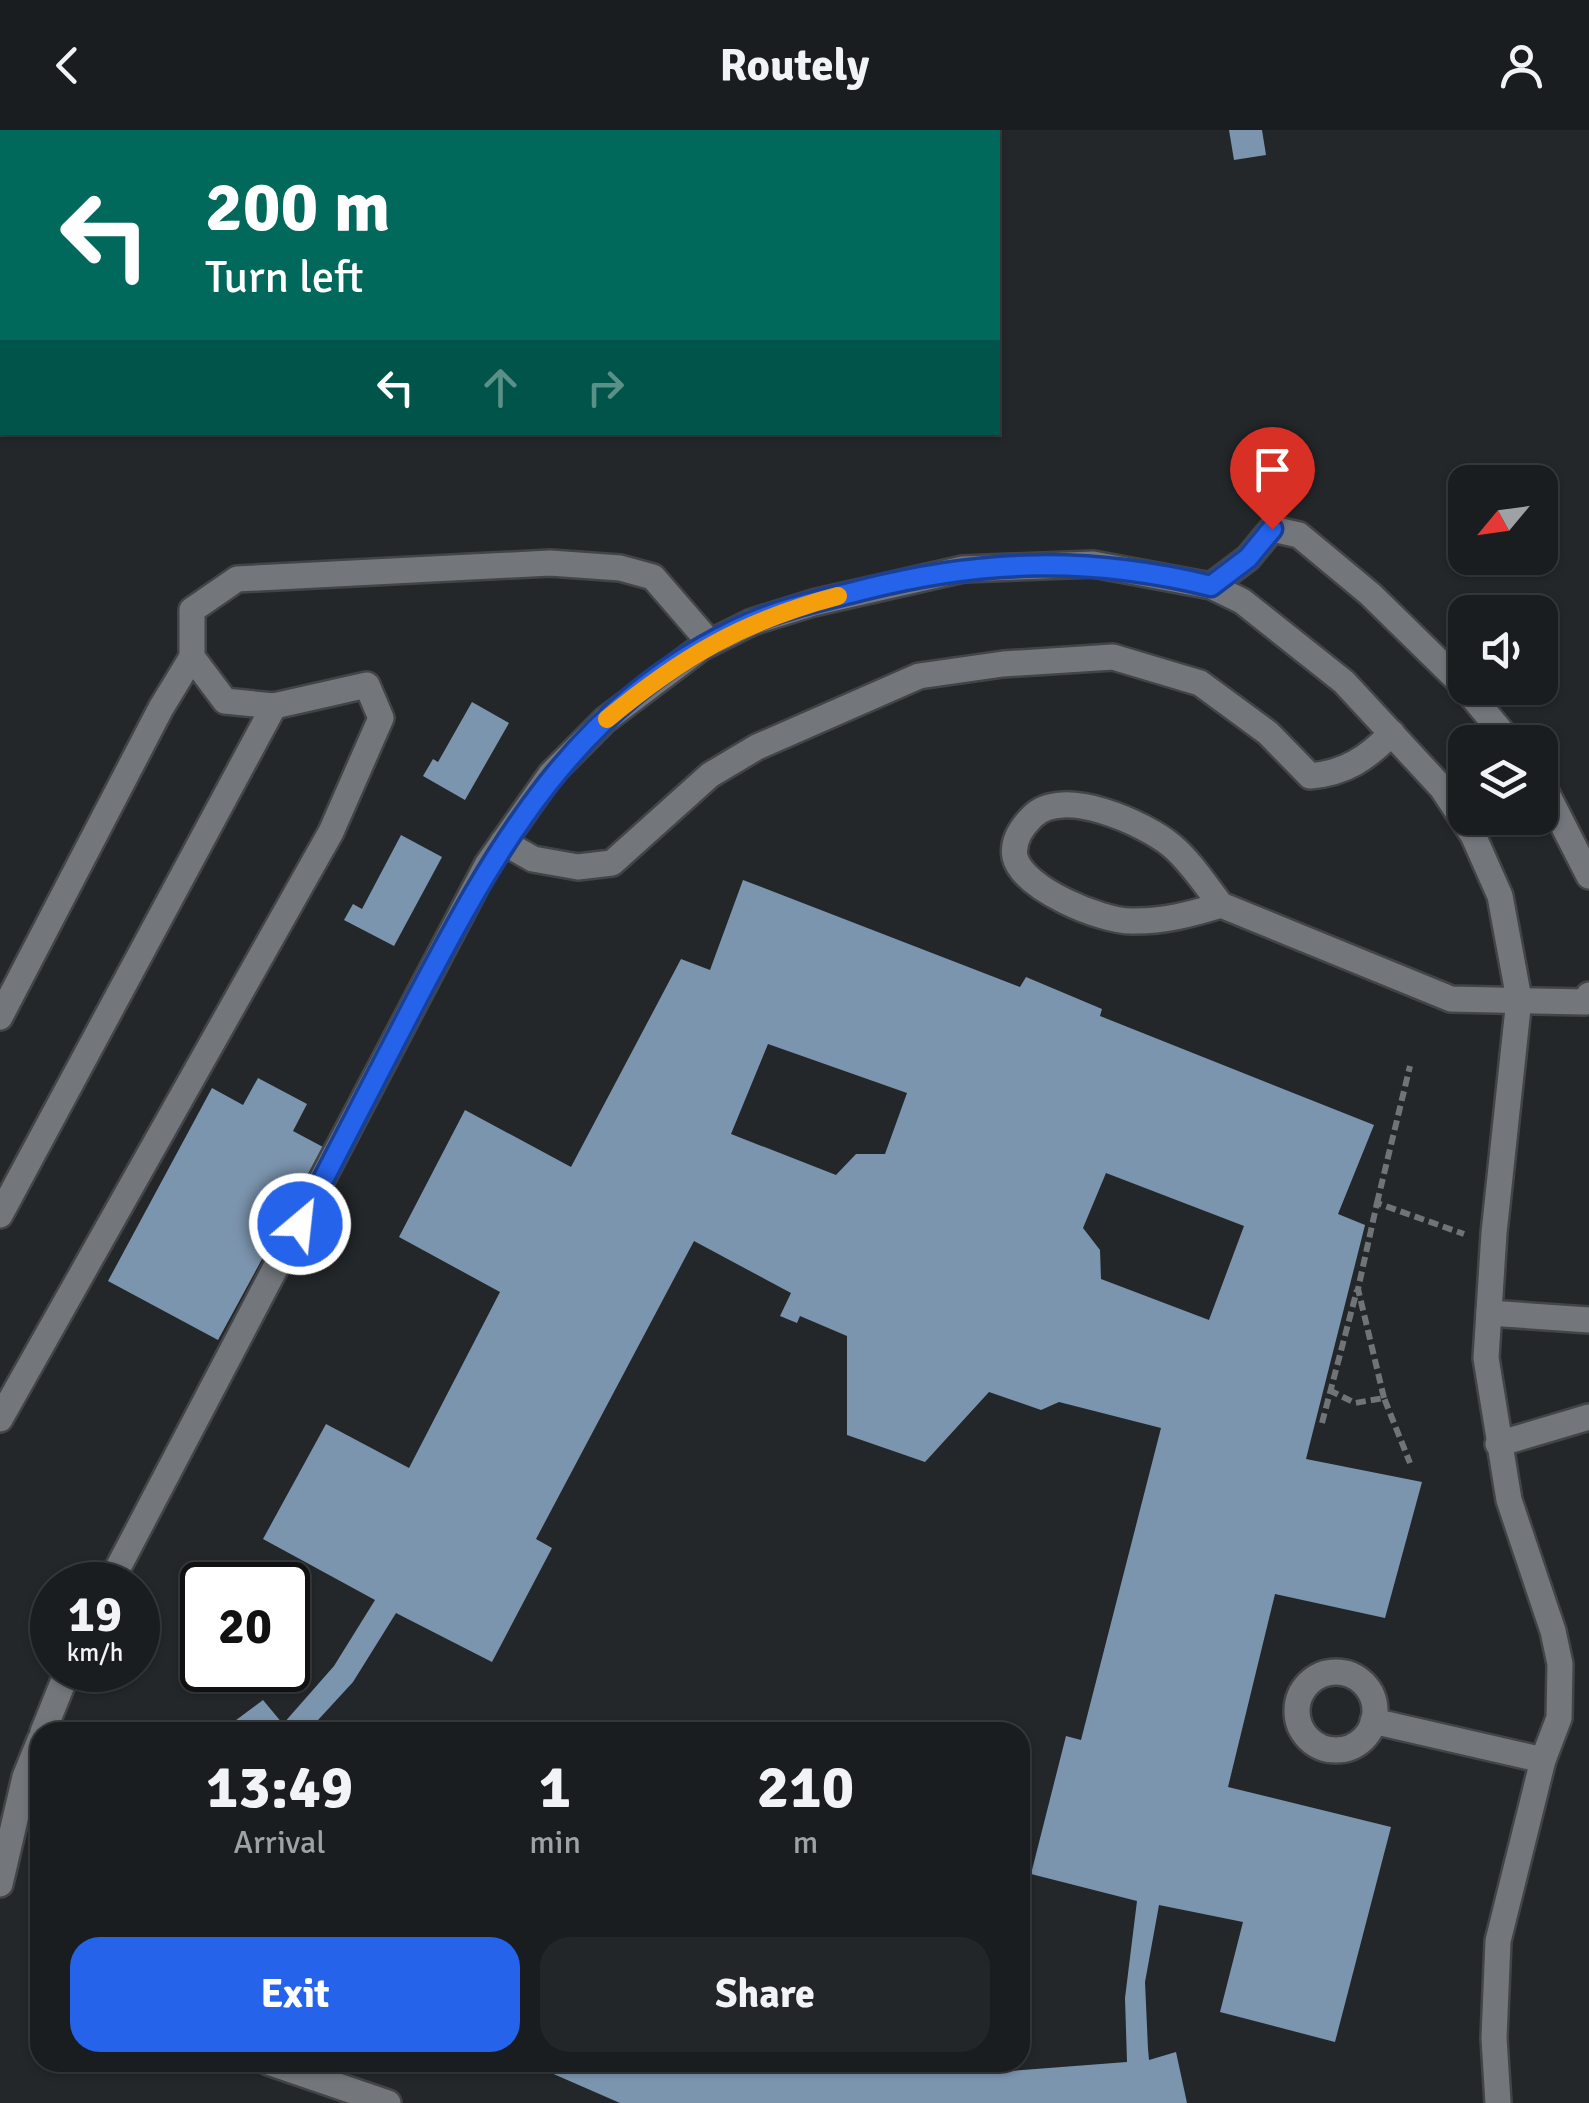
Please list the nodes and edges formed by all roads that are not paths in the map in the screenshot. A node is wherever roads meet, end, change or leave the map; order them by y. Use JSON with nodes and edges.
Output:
{"nodes":[{"id":1,"x":1211,"y":586,"type":"junction"},
{"id":2,"x":710,"y":643,"type":"junction"},
{"id":3,"x":192,"y":657,"type":"junction"},
{"id":4,"x":1448,"y":670,"type":"edge"},
{"id":5,"x":1480,"y":705,"type":"edge"},
{"id":6,"x":274,"y":706,"type":"junction"},
{"id":7,"x":1496,"y":725,"type":"edge"},
{"id":8,"x":1392,"y":732,"type":"junction"},
{"id":9,"x":1558,"y":815,"type":"edge"},
{"id":10,"x":503,"y":842,"type":"junction"},
{"id":11,"x":1589,"y":876,"type":"edge"},
{"id":12,"x":1221,"y":905,"type":"junction"},
{"id":13,"x":1589,"y":995,"type":"edge"},
{"id":14,"x":1519,"y":999,"type":"junction"},
{"id":15,"x":0,"y":1017,"type":"edge"},
{"id":16,"x":0,"y":1215,"type":"edge"},
{"id":17,"x":1489,"y":1313,"type":"junction"},
{"id":18,"x":1589,"y":1320,"type":"edge"},
{"id":19,"x":1589,"y":1418,"type":"edge"},
{"id":20,"x":0,"y":1420,"type":"edge"},
{"id":21,"x":1498,"y":1444,"type":"junction"},
{"id":22,"x":122,"y":1562,"type":"edge"},
{"id":23,"x":59,"y":1692,"type":"edge"},
{"id":24,"x":1373,"y":1721,"type":"dead end"},
{"id":25,"x":47,"y":1722,"type":"edge"},
{"id":26,"x":1544,"y":1760,"type":"junction"},
{"id":27,"x":30,"y":1783,"type":"edge"},
{"id":28,"x":7,"y":1820,"type":"edge"},
{"id":29,"x":0,"y":1884,"type":"edge"},
{"id":30,"x":297,"y":2072,"type":"edge"},
{"id":31,"x":388,"y":2103,"type":"edge"},
{"id":32,"x":1498,"y":2103,"type":"edge"}],
"edges":[{"from":1,"to":2,"type":"lane"},
{"from":1,"to":4,"type":"lane"},
{"from":1,"to":8,"type":"lane"},
{"from":2,"to":3,"type":"lane"},
{"from":2,"to":10,"type":"lane"},
{"from":3,"to":6,"type":"lane"},
{"from":3,"to":15,"type":"lane"},
{"from":5,"to":7,"type":"lane"},
{"from":6,"to":16,"type":"lane"},
{"from":6,"to":20,"type":"lane"},
{"from":8,"to":10,"type":"lane"},
{"from":8,"to":14,"type":"lane"},
{"from":9,"to":11,"type":"lane"},
{"from":10,"to":22,"type":"lane"},
{"from":12,"to":12,"type":"lane"},
{"from":12,"to":14,"type":"lane"},
{"from":13,"to":14,"type":"lane"},
{"from":14,"to":17,"type":"lane"},
{"from":17,"to":18,"type":"lane"},
{"from":17,"to":21,"type":"lane"},
{"from":19,"to":21,"type":"lane"},
{"from":21,"to":26,"type":"lane"},
{"from":23,"to":25,"type":"lane"},
{"from":24,"to":26,"type":"lane"},
{"from":26,"to":32,"type":"lane"},
{"from":27,"to":28,"type":"lane"},
{"from":28,"to":29,"type":"lane"},
{"from":30,"to":31,"type":"lane"}]}
